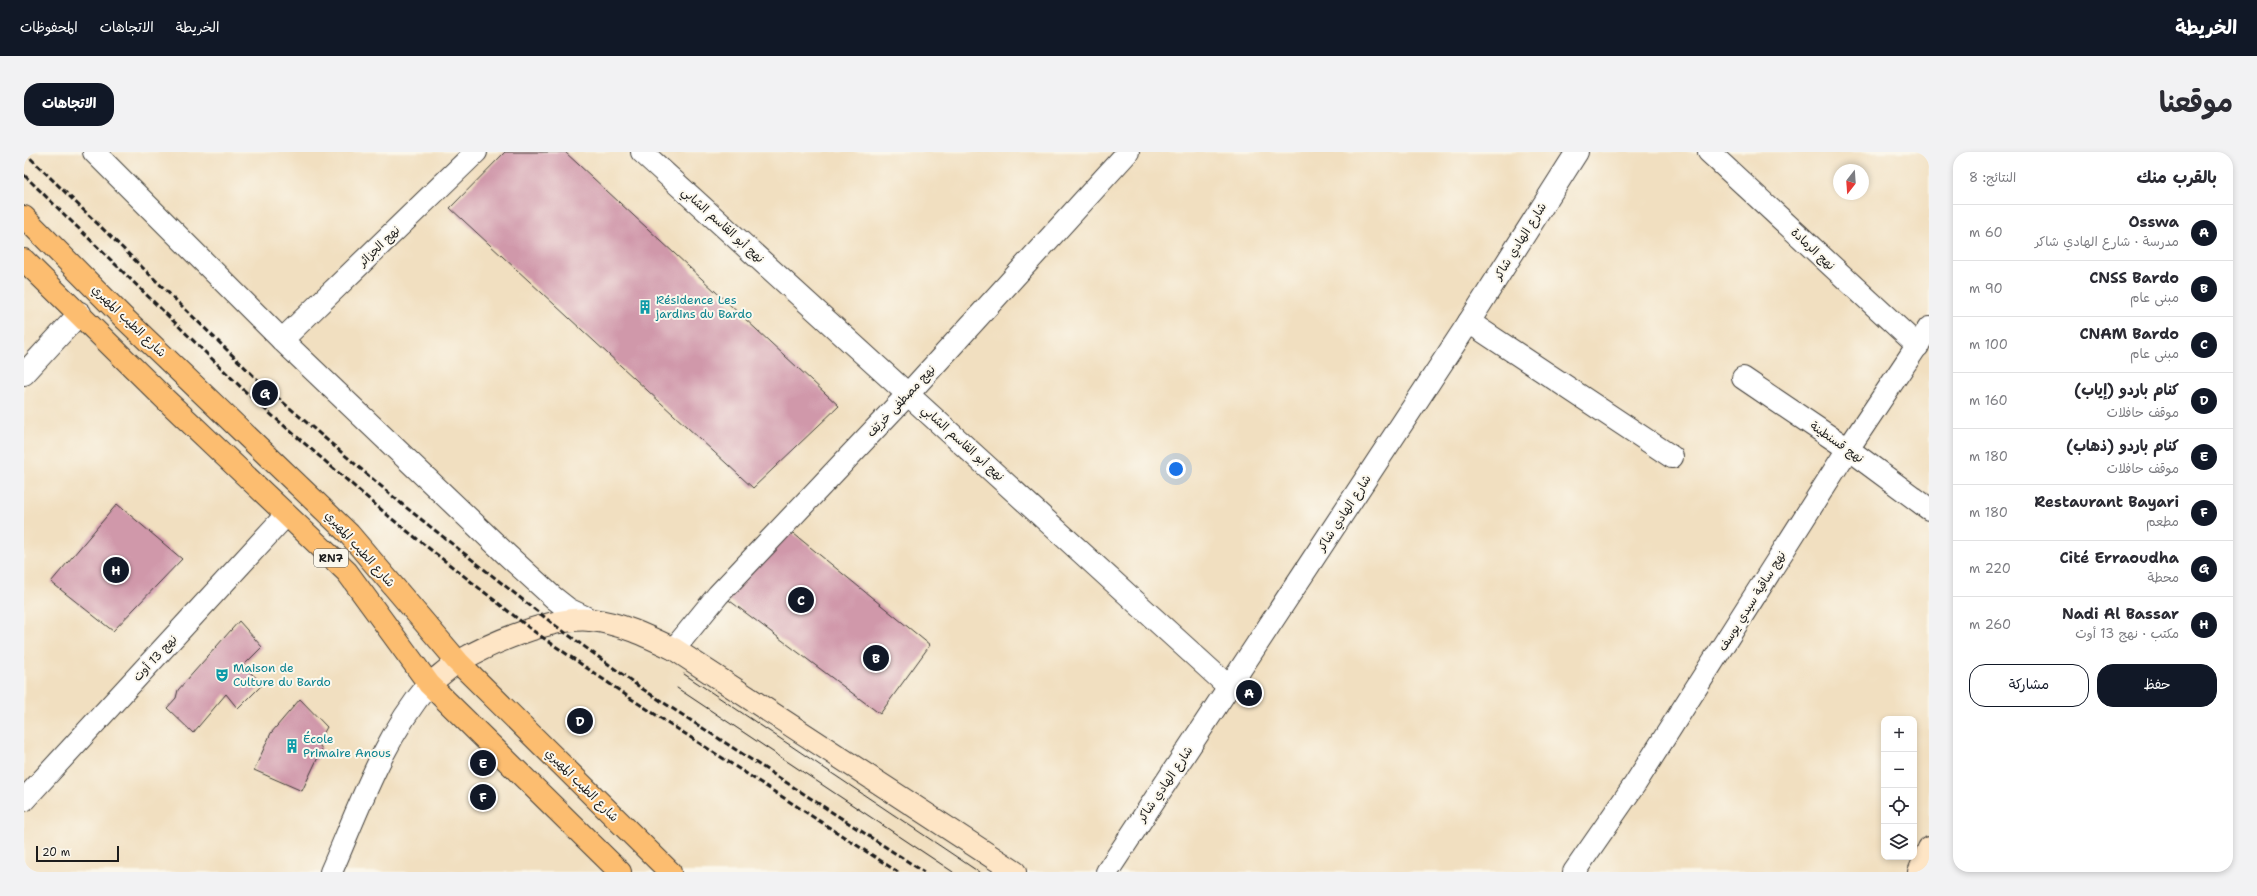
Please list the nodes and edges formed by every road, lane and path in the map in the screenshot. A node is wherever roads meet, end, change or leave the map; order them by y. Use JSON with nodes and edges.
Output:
{"nodes":[{"id":1,"x":94,"y":152,"type":"edge"},
{"id":2,"x":476,"y":152,"type":"edge"},
{"id":3,"x":642,"y":152,"type":"edge"},
{"id":4,"x":1128,"y":152,"type":"edge"},
{"id":5,"x":1577,"y":152,"type":"edge"},
{"id":6,"x":1708,"y":152,"type":"edge"},
{"id":7,"x":24,"y":217,"type":"edge"},
{"id":8,"x":24,"y":260,"type":"edge"},
{"id":9,"x":80,"y":313,"type":"junction"},
{"id":10,"x":1469,"y":322,"type":"junction"},
{"id":11,"x":1924,"y":337,"type":"edge"},
{"id":12,"x":282,"y":340,"type":"junction"},
{"id":13,"x":24,"y":374,"type":"edge"},
{"id":14,"x":1743,"y":378,"type":"dead end"},
{"id":15,"x":908,"y":394,"type":"junction"},
{"id":16,"x":1848,"y":449,"type":"junction"},
{"id":17,"x":1672,"y":457,"type":"dead end"},
{"id":18,"x":1929,"y":508,"type":"edge"},
{"id":19,"x":286,"y":515,"type":"junction"},
{"id":20,"x":591,"y":620,"type":"junction"},
{"id":21,"x":674,"y":649,"type":"junction"},
{"id":22,"x":458,"y":662,"type":"junction"},
{"id":23,"x":429,"y":684,"type":"junction"},
{"id":24,"x":1229,"y":687,"type":"junction"},
{"id":25,"x":24,"y":800,"type":"edge"},
{"id":26,"x":1929,"y":848,"type":"edge"},
{"id":27,"x":331,"y":872,"type":"edge"},
{"id":28,"x":620,"y":872,"type":"edge"},
{"id":29,"x":670,"y":872,"type":"edge"},
{"id":30,"x":1015,"y":872,"type":"edge"},
{"id":31,"x":1106,"y":872,"type":"edge"},
{"id":32,"x":1574,"y":872,"type":"edge"},
{"id":33,"x":1919,"y":872,"type":"edge"}],
"edges":[{"from":1,"to":12,"type":"street"},
{"from":2,"to":12,"type":"street","name":"نهج الجزائر"},
{"from":3,"to":15,"type":"street","name":"نهج أبو القاسم الشابي"},
{"from":4,"to":15,"type":"street","name":"نهج مصطفى خريّف"},
{"from":5,"to":10,"type":"street","name":"شارع الهادي شاكر"},
{"from":6,"to":11,"type":"street","name":"نهج الرمادة"},
{"from":7,"to":22,"type":"main road","name":"شارع الطيب المهيري","number":"RN7"},
{"from":8,"to":9,"type":"main road","number":"RN7"},
{"from":9,"to":13,"type":"street"},
{"from":9,"to":19,"type":"main road","number":"RN7"},
{"from":10,"to":17,"type":"street"},
{"from":10,"to":24,"type":"street","name":"شارع الهادي شاكر"},
{"from":11,"to":16,"type":"street","name":"نهج ساقية سيدي يوسف"},
{"from":12,"to":20,"type":"street"},
{"from":14,"to":16,"type":"street","name":"نهج قسنطينة"},
{"from":15,"to":21,"type":"street","name":"نهج مصطفى خريّف"},
{"from":15,"to":24,"type":"street","name":"نهج أبو القاسم الشابي"},
{"from":16,"to":18,"type":"street","name":"نهج قسنطينة"},
{"from":16,"to":32,"type":"street","name":"نهج ساقية سيدي يوسف"},
{"from":19,"to":23,"type":"main road","number":"RN7"},
{"from":19,"to":25,"type":"street","name":"نهج 13 أوت"},
{"from":20,"to":21,"type":"main road"},
{"from":20,"to":22,"type":"main road"},
{"from":21,"to":30,"type":"main road"},
{"from":22,"to":23,"type":"main road"},
{"from":22,"to":29,"type":"main road","name":"شارع الطيب المهيري","number":"RN7"},
{"from":23,"to":27,"type":"street"},
{"from":23,"to":28,"type":"main road","number":"RN7"},
{"from":24,"to":31,"type":"street","name":"شارع الهادي شاكر"},
{"from":26,"to":33,"type":"main road"}]}
